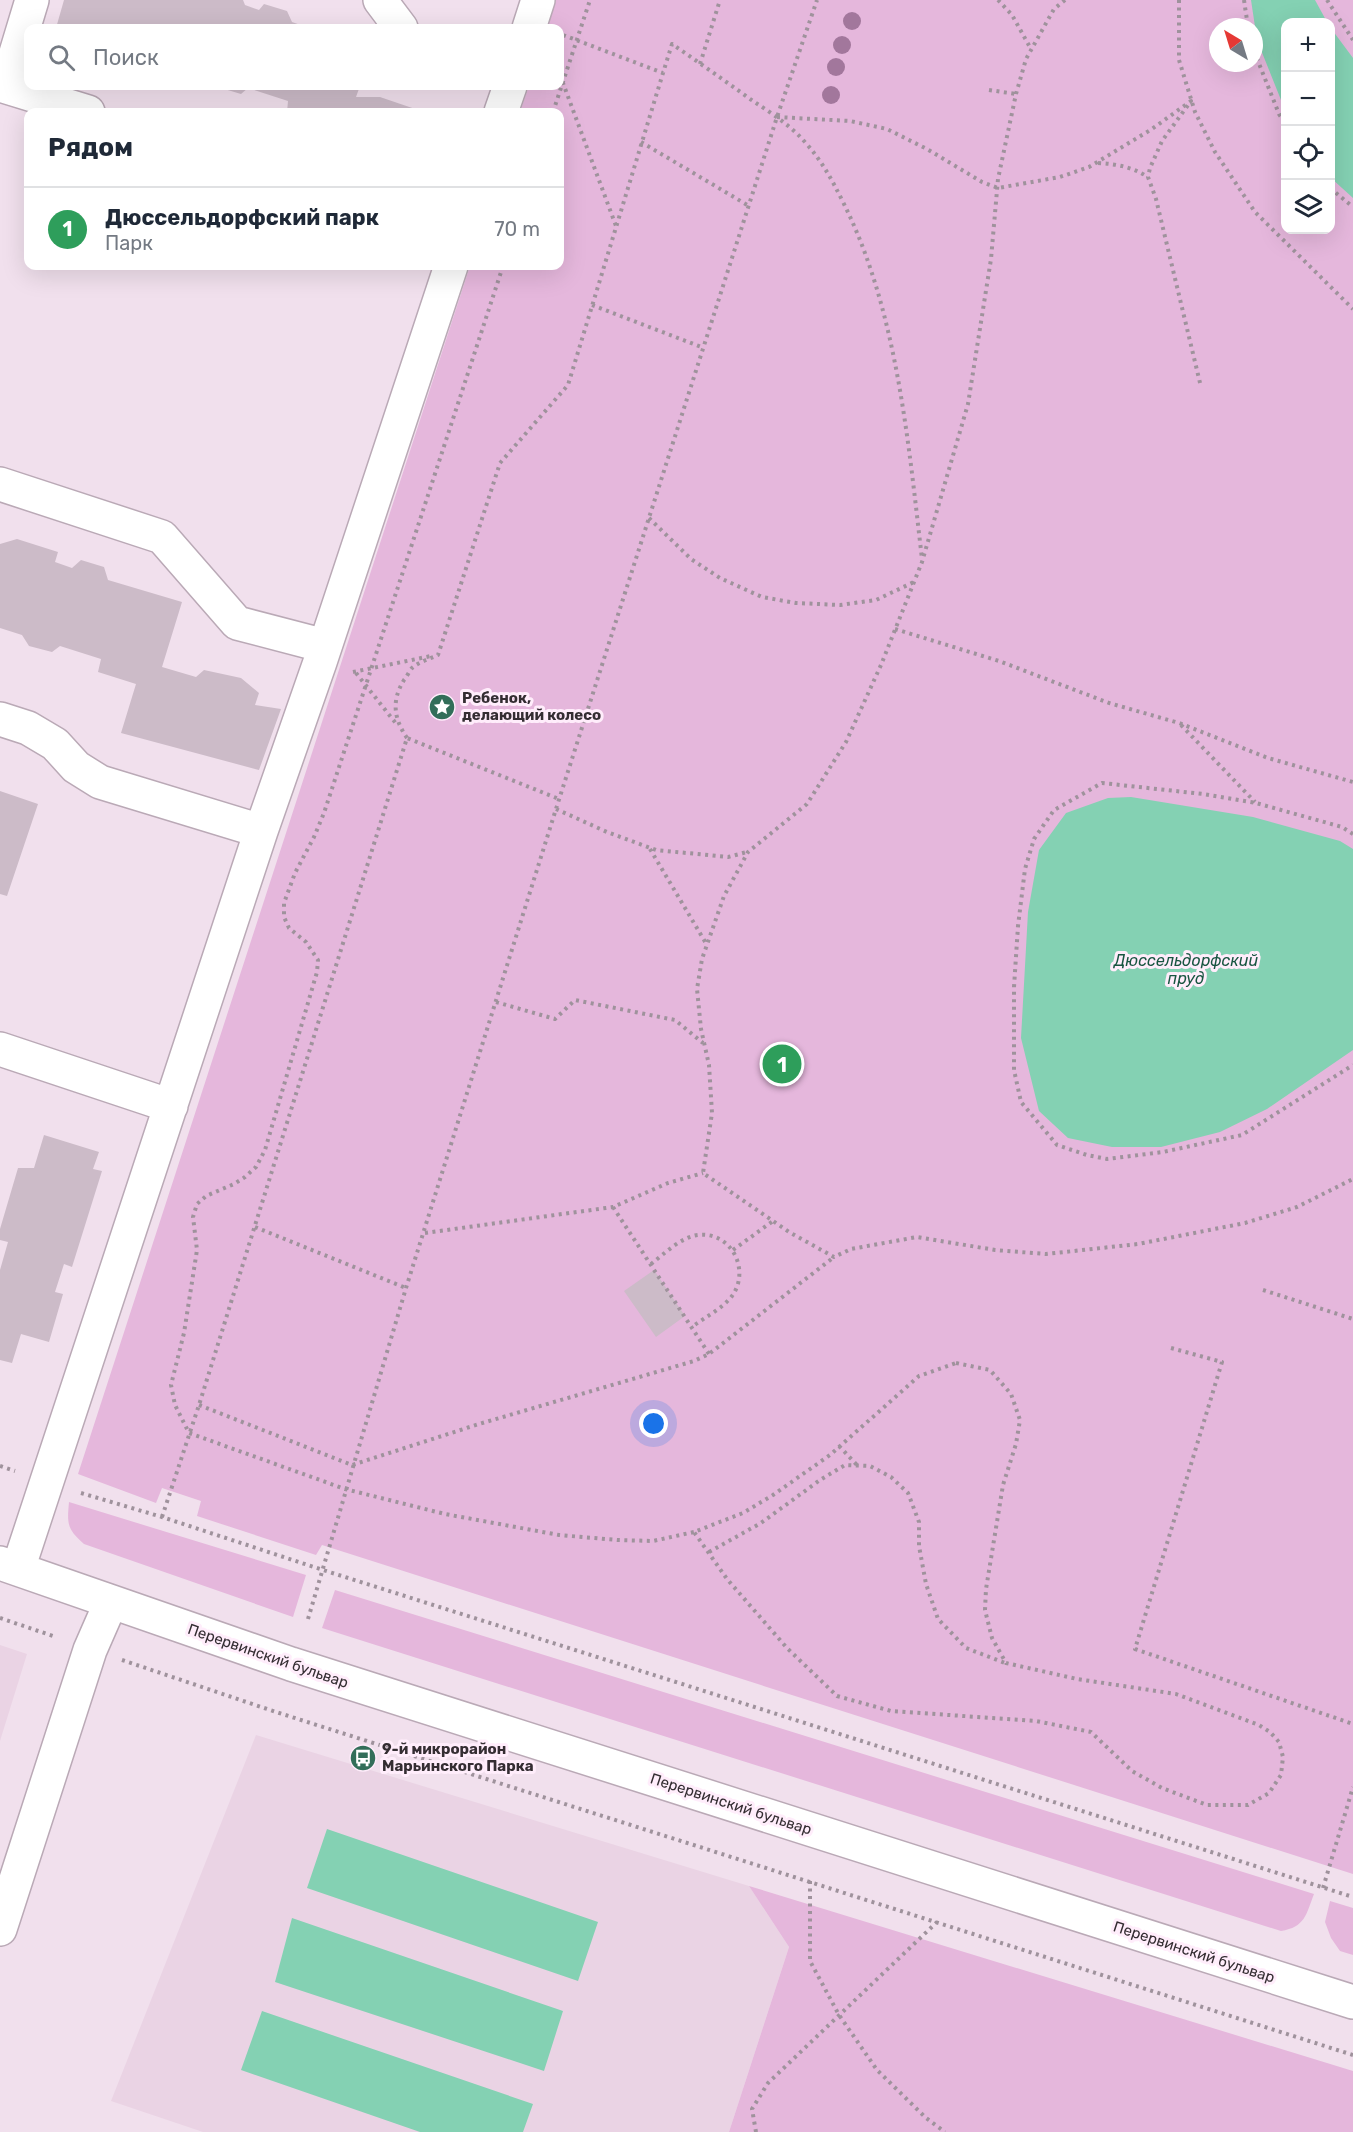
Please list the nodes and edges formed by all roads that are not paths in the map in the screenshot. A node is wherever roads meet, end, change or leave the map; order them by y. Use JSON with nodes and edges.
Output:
{"nodes":[{"id":1,"x":32,"y":0,"type":"edge"},
{"id":2,"x":380,"y":0,"type":"edge"},
{"id":3,"x":538,"y":0,"type":"edge"},
{"id":4,"x":398,"y":24,"type":"edge"},
{"id":5,"x":530,"y":24,"type":"edge"},
{"id":6,"x":3,"y":86,"type":"edge"},
{"id":7,"x":75,"y":108,"type":"edge"},
{"id":8,"x":442,"y":270,"type":"edge"},
{"id":9,"x":0,"y":484,"type":"edge"},
{"id":10,"x":323,"y":654,"type":"junction"},
{"id":11,"x":0,"y":719,"type":"edge"},
{"id":12,"x":261,"y":831,"type":"junction"},
{"id":13,"x":0,"y":1049,"type":"edge"},
{"id":14,"x":171,"y":1106,"type":"junction"},
{"id":15,"x":9,"y":1566,"type":"edge"},
{"id":16,"x":111,"y":1602,"type":"junction"},
{"id":17,"x":0,"y":1929,"type":"edge"},
{"id":18,"x":1353,"y":2002,"type":"edge"}],
"edges":[{"from":1,"to":6,"type":"street"},
{"from":2,"to":4,"type":"street"},
{"from":3,"to":5,"type":"street"},
{"from":6,"to":7,"type":"street"},
{"from":8,"to":10,"type":"street"},
{"from":9,"to":10,"type":"street"},
{"from":10,"to":12,"type":"street"},
{"from":11,"to":12,"type":"street"},
{"from":12,"to":14,"type":"street"},
{"from":13,"to":14,"type":"street"},
{"from":14,"to":15,"type":"street"},
{"from":15,"to":16,"type":"street","name":"Перервинский бульвар"},
{"from":16,"to":17,"type":"street"},
{"from":16,"to":18,"type":"street","name":"Перервинский бульвар"}]}
